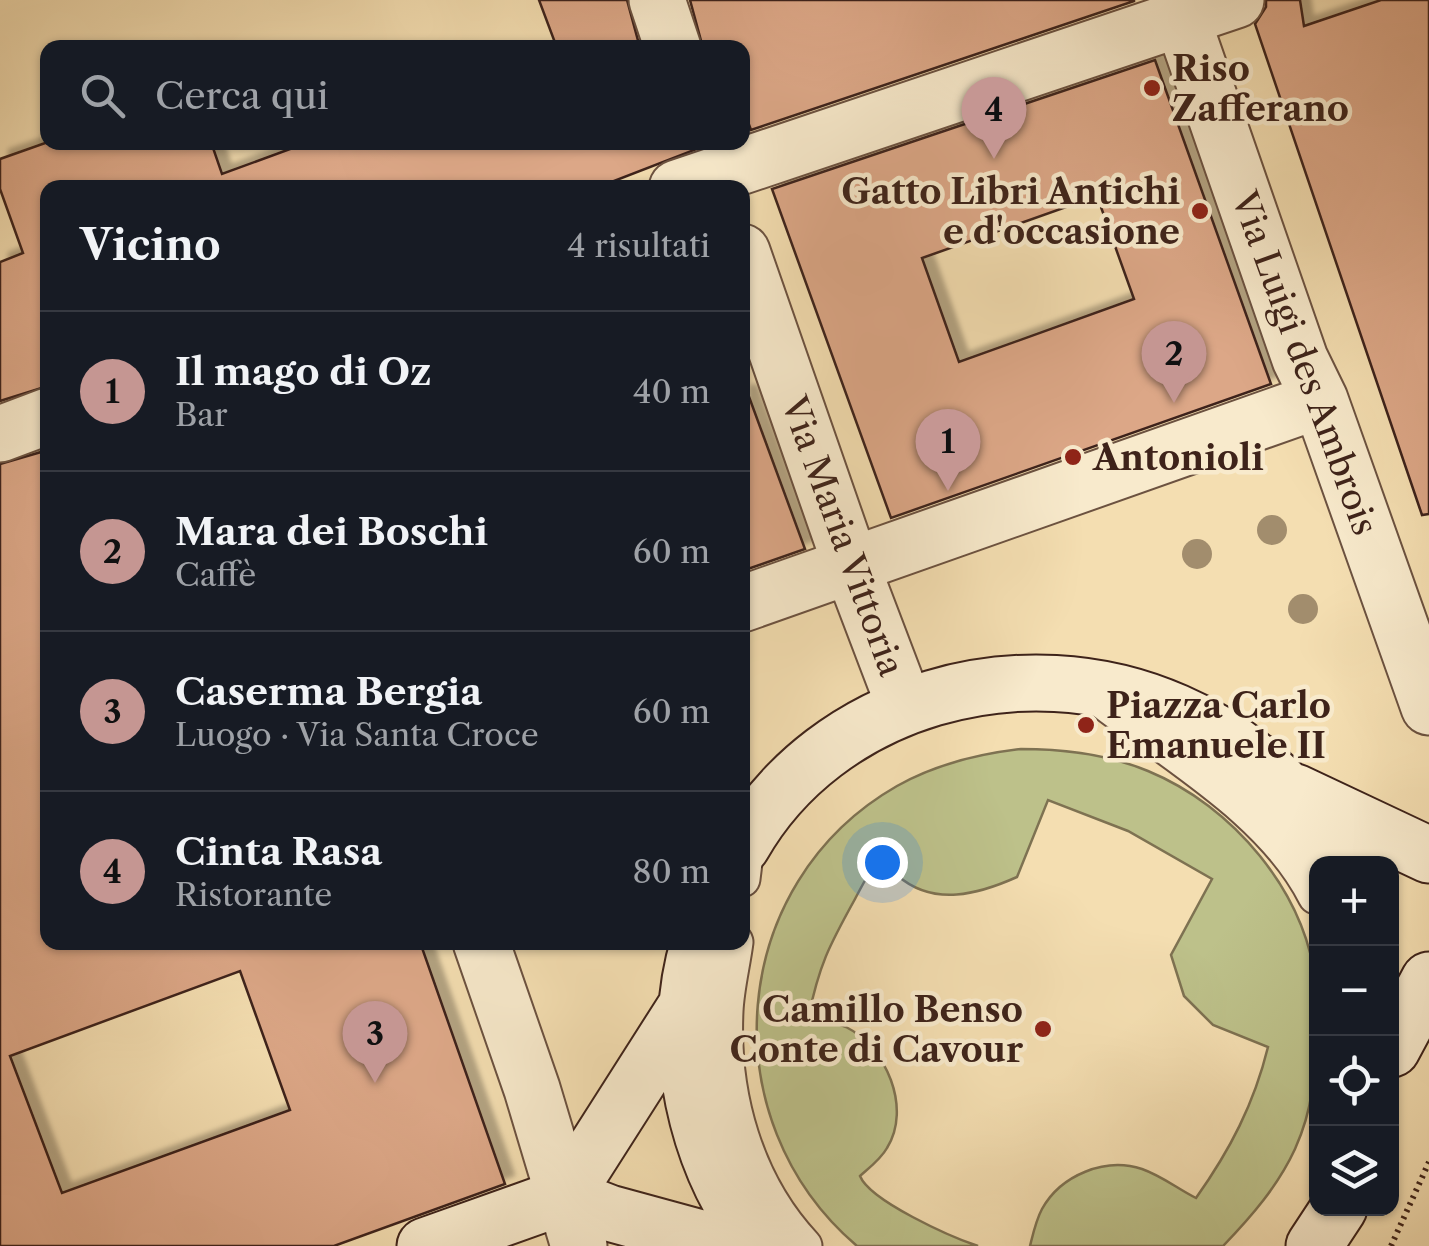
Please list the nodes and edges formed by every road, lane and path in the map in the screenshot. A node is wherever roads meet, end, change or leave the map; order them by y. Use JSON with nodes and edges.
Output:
{"nodes":[{"id":1,"x":657,"y":0,"type":"edge"},
{"id":2,"x":1236,"y":0,"type":"edge"},
{"id":3,"x":1182,"y":19,"type":"junction"},
{"id":4,"x":670,"y":40,"type":"edge"},
{"id":5,"x":705,"y":173,"type":"edge"},
{"id":6,"x":750,"y":275,"type":"edge"},
{"id":7,"x":1320,"y":400,"type":"junction"},
{"id":8,"x":40,"y":419,"type":"edge"},
{"id":9,"x":0,"y":434,"type":"edge"},
{"id":10,"x":851,"y":565,"type":"junction"},
{"id":11,"x":750,"y":601,"type":"edge"},
{"id":12,"x":1083,"y":685,"type":"junction"},
{"id":13,"x":904,"y":706,"type":"junction"},
{"id":14,"x":1429,"y":707,"type":"edge"},
{"id":15,"x":1288,"y":789,"type":"junction"},
{"id":16,"x":750,"y":845,"type":"edge"},
{"id":17,"x":1429,"y":855,"type":"edge"},
{"id":18,"x":1338,"y":856,"type":"edge"},
{"id":19,"x":1309,"y":881,"type":"edge"},
{"id":20,"x":484,"y":950,"type":"edge"},
{"id":21,"x":697,"y":950,"type":"edge"},
{"id":22,"x":734,"y":950,"type":"edge"},
{"id":23,"x":1429,"y":980,"type":"edge"},
{"id":24,"x":688,"y":1002,"type":"junction"},
{"id":25,"x":1399,"y":1036,"type":"edge"},
{"id":26,"x":1429,"y":1162,"type":"edge"},
{"id":27,"x":572,"y":1221,"type":"edge"},
{"id":28,"x":425,"y":1246,"type":"edge"},
{"id":29,"x":730,"y":1246,"type":"edge"},
{"id":30,"x":760,"y":1246,"type":"edge"},
{"id":31,"x":804,"y":1246,"type":"edge"},
{"id":32,"x":1390,"y":1246,"type":"edge"}],
"edges":[{"from":1,"to":4,"type":"street"},
{"from":2,"to":3,"type":"street"},
{"from":3,"to":5,"type":"street"},
{"from":3,"to":7,"type":"street","name":"Via Luigi des Ambrois"},
{"from":6,"to":10,"type":"street","name":"Via Maria Vittoria"},
{"from":7,"to":10,"type":"street"},
{"from":7,"to":14,"type":"street","name":"Via Luigi des Ambrois"},
{"from":8,"to":9,"type":"street"},
{"from":10,"to":11,"type":"street"},
{"from":10,"to":13,"type":"street","name":"Via Maria Vittoria"},
{"from":12,"to":13,"type":"street"},
{"from":12,"to":15,"type":"street"},
{"from":12,"to":19,"type":"lane"},
{"from":13,"to":16,"type":"street"},
{"from":15,"to":17,"type":"street"},
{"from":15,"to":18,"type":"street"},
{"from":20,"to":27,"type":"street"},
{"from":21,"to":24,"type":"street"},
{"from":22,"to":31,"type":"lane"},
{"from":23,"to":25,"type":"street"},
{"from":24,"to":27,"type":"street"},
{"from":24,"to":30,"type":"street"},
{"from":26,"to":32,"type":"path"},
{"from":27,"to":28,"type":"street"},
{"from":27,"to":29,"type":"street"}]}
